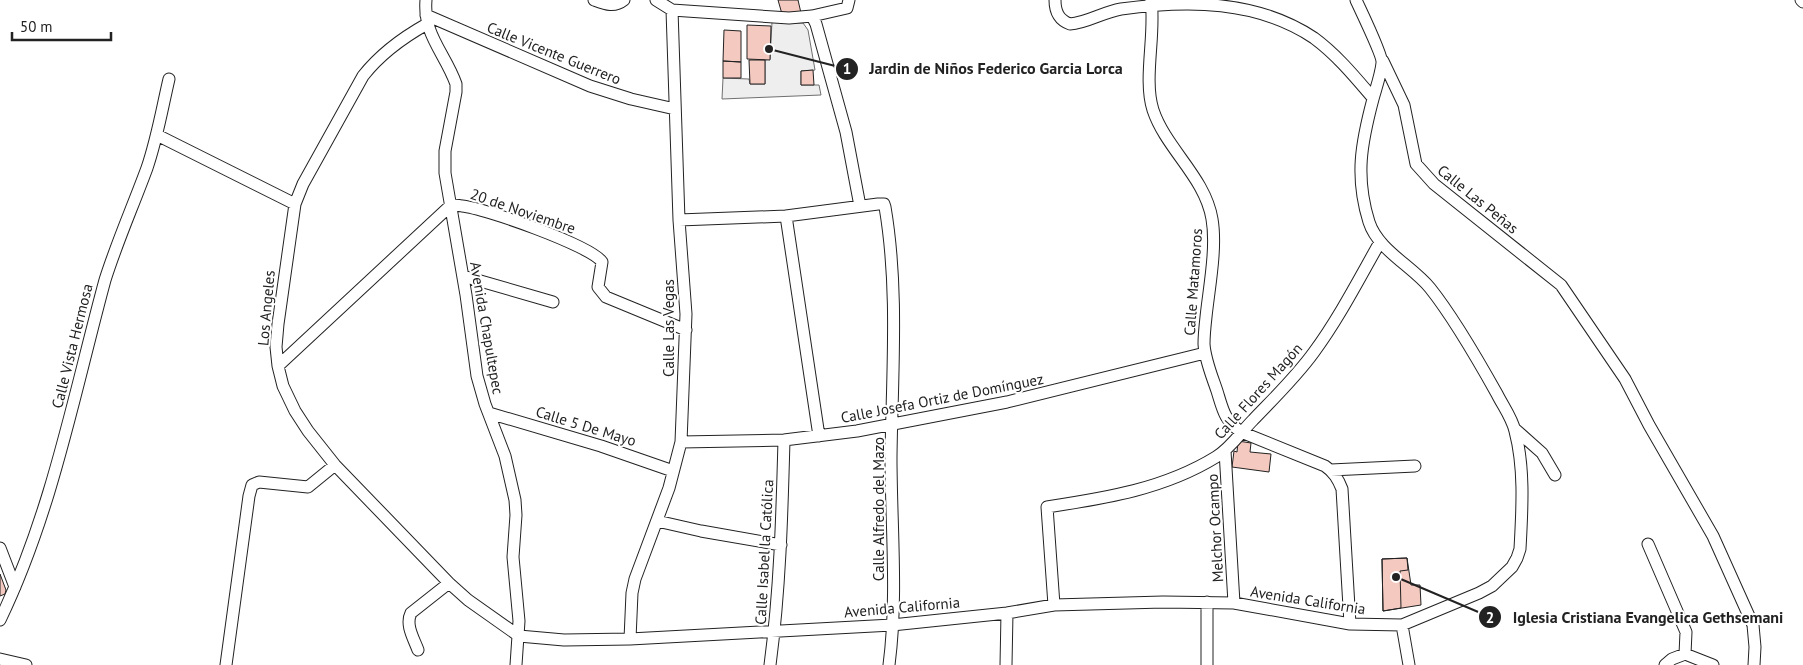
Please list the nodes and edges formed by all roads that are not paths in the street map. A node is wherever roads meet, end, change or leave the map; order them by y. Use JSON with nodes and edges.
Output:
{"nodes":[{"id":1,"x":426,"y":0,"type":"edge"},
{"id":2,"x":594,"y":0,"type":"edge"},
{"id":3,"x":624,"y":0,"type":"edge"},
{"id":4,"x":711,"y":0,"type":"edge"},
{"id":5,"x":849,"y":0,"type":"edge"},
{"id":6,"x":1055,"y":0,"type":"edge"},
{"id":7,"x":1356,"y":0,"type":"edge"},
{"id":8,"x":660,"y":1,"type":"edge"},
{"id":9,"x":1151,"y":2,"type":"edge"},
{"id":10,"x":672,"y":10,"type":"junction"},
{"id":11,"x":710,"y":12,"type":"junction"},
{"id":12,"x":812,"y":16,"type":"junction"},
{"id":13,"x":426,"y":19,"type":"junction"},
{"id":14,"x":1383,"y":61,"type":"junction"},
{"id":15,"x":169,"y":79,"type":"dead end"},
{"id":16,"x":1373,"y":98,"type":"junction"},
{"id":17,"x":675,"y":109,"type":"junction"},
{"id":18,"x":157,"y":135,"type":"junction"},
{"id":19,"x":295,"y":204,"type":"junction"},
{"id":20,"x":450,"y":206,"type":"junction"},
{"id":21,"x":860,"y":206,"type":"junction"},
{"id":22,"x":786,"y":216,"type":"junction"},
{"id":23,"x":679,"y":220,"type":"junction"},
{"id":24,"x":1380,"y":242,"type":"junction"},
{"id":25,"x":463,"y":276,"type":"junction"},
{"id":26,"x":553,"y":302,"type":"dead end"},
{"id":27,"x":686,"y":330,"type":"junction"},
{"id":28,"x":1205,"y":353,"type":"junction"},
{"id":29,"x":278,"y":366,"type":"junction"},
{"id":30,"x":488,"y":413,"type":"junction"},
{"id":31,"x":892,"y":424,"type":"junction"},
{"id":32,"x":1515,"y":429,"type":"junction"},
{"id":33,"x":1241,"y":432,"type":"junction"},
{"id":34,"x":819,"y":436,"type":"junction"},
{"id":35,"x":784,"y":440,"type":"junction"},
{"id":36,"x":681,"y":442,"type":"junction"},
{"id":37,"x":1225,"y":451,"type":"junction"},
{"id":38,"x":335,"y":465,"type":"junction"},
{"id":39,"x":1415,"y":466,"type":"dead end"},
{"id":40,"x":673,"y":470,"type":"junction"},
{"id":41,"x":1332,"y":470,"type":"junction"},
{"id":42,"x":1556,"y":475,"type":"dead end"},
{"id":43,"x":657,"y":521,"type":"junction"},
{"id":44,"x":1648,"y":544,"type":"dead end"},
{"id":45,"x":781,"y":545,"type":"junction"},
{"id":46,"x":0,"y":548,"type":"edge"},
{"id":47,"x":449,"y":583,"type":"junction"},
{"id":48,"x":14,"y":587,"type":"junction"},
{"id":49,"x":1206,"y":602,"type":"junction"},
{"id":50,"x":1234,"y":603,"type":"junction"},
{"id":51,"x":1054,"y":605,"type":"junction"},
{"id":52,"x":1007,"y":612,"type":"junction"},
{"id":53,"x":0,"y":620,"type":"edge"},
{"id":54,"x":1350,"y":624,"type":"junction"},
{"id":55,"x":892,"y":625,"type":"junction"},
{"id":56,"x":1402,"y":625,"type":"junction"},
{"id":57,"x":775,"y":631,"type":"junction"},
{"id":58,"x":519,"y":636,"type":"junction"},
{"id":59,"x":630,"y":639,"type":"junction"},
{"id":60,"x":418,"y":650,"type":"dead end"},
{"id":61,"x":1685,"y":654,"type":"junction"},
{"id":62,"x":0,"y":659,"type":"edge"},
{"id":63,"x":26,"y":665,"type":"edge"},
{"id":64,"x":226,"y":665,"type":"edge"},
{"id":65,"x":516,"y":665,"type":"edge"},
{"id":66,"x":770,"y":665,"type":"edge"},
{"id":67,"x":889,"y":665,"type":"edge"},
{"id":68,"x":1006,"y":665,"type":"edge"},
{"id":69,"x":1207,"y":665,"type":"edge"},
{"id":70,"x":1409,"y":665,"type":"edge"},
{"id":71,"x":1665,"y":665,"type":"edge"},
{"id":72,"x":1713,"y":665,"type":"edge"},
{"id":73,"x":1754,"y":665,"type":"edge"}],
"edges":[{"from":1,"to":13,"type":"street","name":"Avenida Chapultepec"},
{"from":2,"to":3,"type":"street"},
{"from":4,"to":11,"type":"street"},
{"from":5,"to":12,"type":"street"},
{"from":6,"to":9,"type":"street"},
{"from":7,"to":14,"type":"street"},
{"from":8,"to":10,"type":"street"},
{"from":9,"to":16,"type":"street"},
{"from":9,"to":28,"type":"street","name":"Calle Matamoros"},
{"from":10,"to":11,"type":"street"},
{"from":10,"to":17,"type":"street","name":"Calle Las Vegas"},
{"from":11,"to":12,"type":"street"},
{"from":12,"to":21,"type":"street"},
{"from":13,"to":17,"type":"street","name":"Calle Vicente Guerrero"},
{"from":13,"to":19,"type":"street","name":"Los Angeles"},
{"from":13,"to":20,"type":"street","name":"Avenida Chapultepec"},
{"from":14,"to":16,"type":"street","name":"Avenida California"},
{"from":14,"to":73,"type":"street","name":"Calle Las Peñas"},
{"from":15,"to":18,"type":"street","name":"Calle Vista Hermosa"},
{"from":16,"to":24,"type":"street","name":"Avenida California"},
{"from":17,"to":23,"type":"street","name":"Calle Las Vegas"},
{"from":18,"to":19,"type":"street"},
{"from":18,"to":48,"type":"street","name":"Calle Vista Hermosa"},
{"from":19,"to":29,"type":"street","name":"Los Angeles"},
{"from":20,"to":25,"type":"street","name":"Avenida Chapultepec"},
{"from":20,"to":27,"type":"street","name":"20 de Noviembre"},
{"from":20,"to":29,"type":"street","name":"20 de Noviembre"},
{"from":21,"to":22,"type":"street"},
{"from":21,"to":31,"type":"street","name":"Calle Alfredo del Mazo"},
{"from":22,"to":23,"type":"street"},
{"from":22,"to":34,"type":"street"},
{"from":23,"to":27,"type":"street","name":"Calle Las Vegas"},
{"from":24,"to":32,"type":"street","name":"Avenida California"},
{"from":24,"to":33,"type":"street","name":"Calle Flores Magón"},
{"from":25,"to":26,"type":"street"},
{"from":25,"to":30,"type":"street","name":"Avenida Chapultepec"},
{"from":27,"to":36,"type":"street","name":"Calle Las Vegas"},
{"from":28,"to":31,"type":"street","name":"Calle Josefa Ortiz de Domínguez"},
{"from":28,"to":33,"type":"street","name":"Calle Matamoros"},
{"from":29,"to":38,"type":"street","name":"Los Angeles"},
{"from":30,"to":40,"type":"street","name":"Calle 5 De Mayo"},
{"from":30,"to":58,"type":"street","name":"Avenida Chapultepec"},
{"from":31,"to":34,"type":"street","name":"Calle Josefa Ortiz de Domínguez"},
{"from":31,"to":55,"type":"street","name":"Calle Alfredo del Mazo"},
{"from":32,"to":42,"type":"street"},
{"from":32,"to":56,"type":"street","name":"Avenida California"},
{"from":33,"to":37,"type":"street","name":"Calle Flores Magón"},
{"from":33,"to":41,"type":"street","name":"Calle Matamoros"},
{"from":34,"to":35,"type":"street","name":"Calle Josefa Ortiz de Domínguez"},
{"from":35,"to":36,"type":"street","name":"Calle Josefa Ortiz de Domínguez"},
{"from":35,"to":45,"type":"street","name":"Calle Isabel la Católica"},
{"from":36,"to":40,"type":"street","name":"Calle Las Vegas"},
{"from":37,"to":50,"type":"street","name":"Melchor Ocampo"},
{"from":37,"to":51,"type":"street","name":"Calle Flores Magón"},
{"from":38,"to":47,"type":"street","name":"Los Angeles"},
{"from":38,"to":64,"type":"street"},
{"from":39,"to":41,"type":"street"},
{"from":40,"to":43,"type":"street","name":"Calle Las Vegas"},
{"from":41,"to":54,"type":"street"},
{"from":43,"to":45,"type":"street"},
{"from":43,"to":59,"type":"street","name":"Calle Las Vegas"},
{"from":44,"to":61,"type":"street"},
{"from":45,"to":57,"type":"street","name":"Calle Isabel la Católica"},
{"from":46,"to":48,"type":"street"},
{"from":47,"to":58,"type":"street","name":"Los Angeles"},
{"from":47,"to":60,"type":"street"},
{"from":48,"to":53,"type":"street","name":"Calle Vista Hermosa"},
{"from":49,"to":50,"type":"street","name":"Avenida California"},
{"from":49,"to":51,"type":"street","name":"Avenida California"},
{"from":49,"to":69,"type":"street"},
{"from":50,"to":54,"type":"street","name":"Avenida California"},
{"from":51,"to":52,"type":"street","name":"Avenida California"},
{"from":52,"to":55,"type":"street","name":"Avenida California"},
{"from":52,"to":68,"type":"street"},
{"from":54,"to":56,"type":"street","name":"Avenida California"},
{"from":55,"to":57,"type":"street","name":"Avenida California"},
{"from":55,"to":67,"type":"street","name":"Calle Alfredo del Mazo"},
{"from":56,"to":70,"type":"street"},
{"from":57,"to":59,"type":"street","name":"Avenida California"},
{"from":57,"to":66,"type":"street","name":"Calle Isabel la Católica"},
{"from":58,"to":59,"type":"street","name":"Avenida California"},
{"from":58,"to":65,"type":"street","name":"Avenida Chapultepec"},
{"from":61,"to":71,"type":"street"},
{"from":61,"to":72,"type":"street"},
{"from":62,"to":63,"type":"street"}]}
